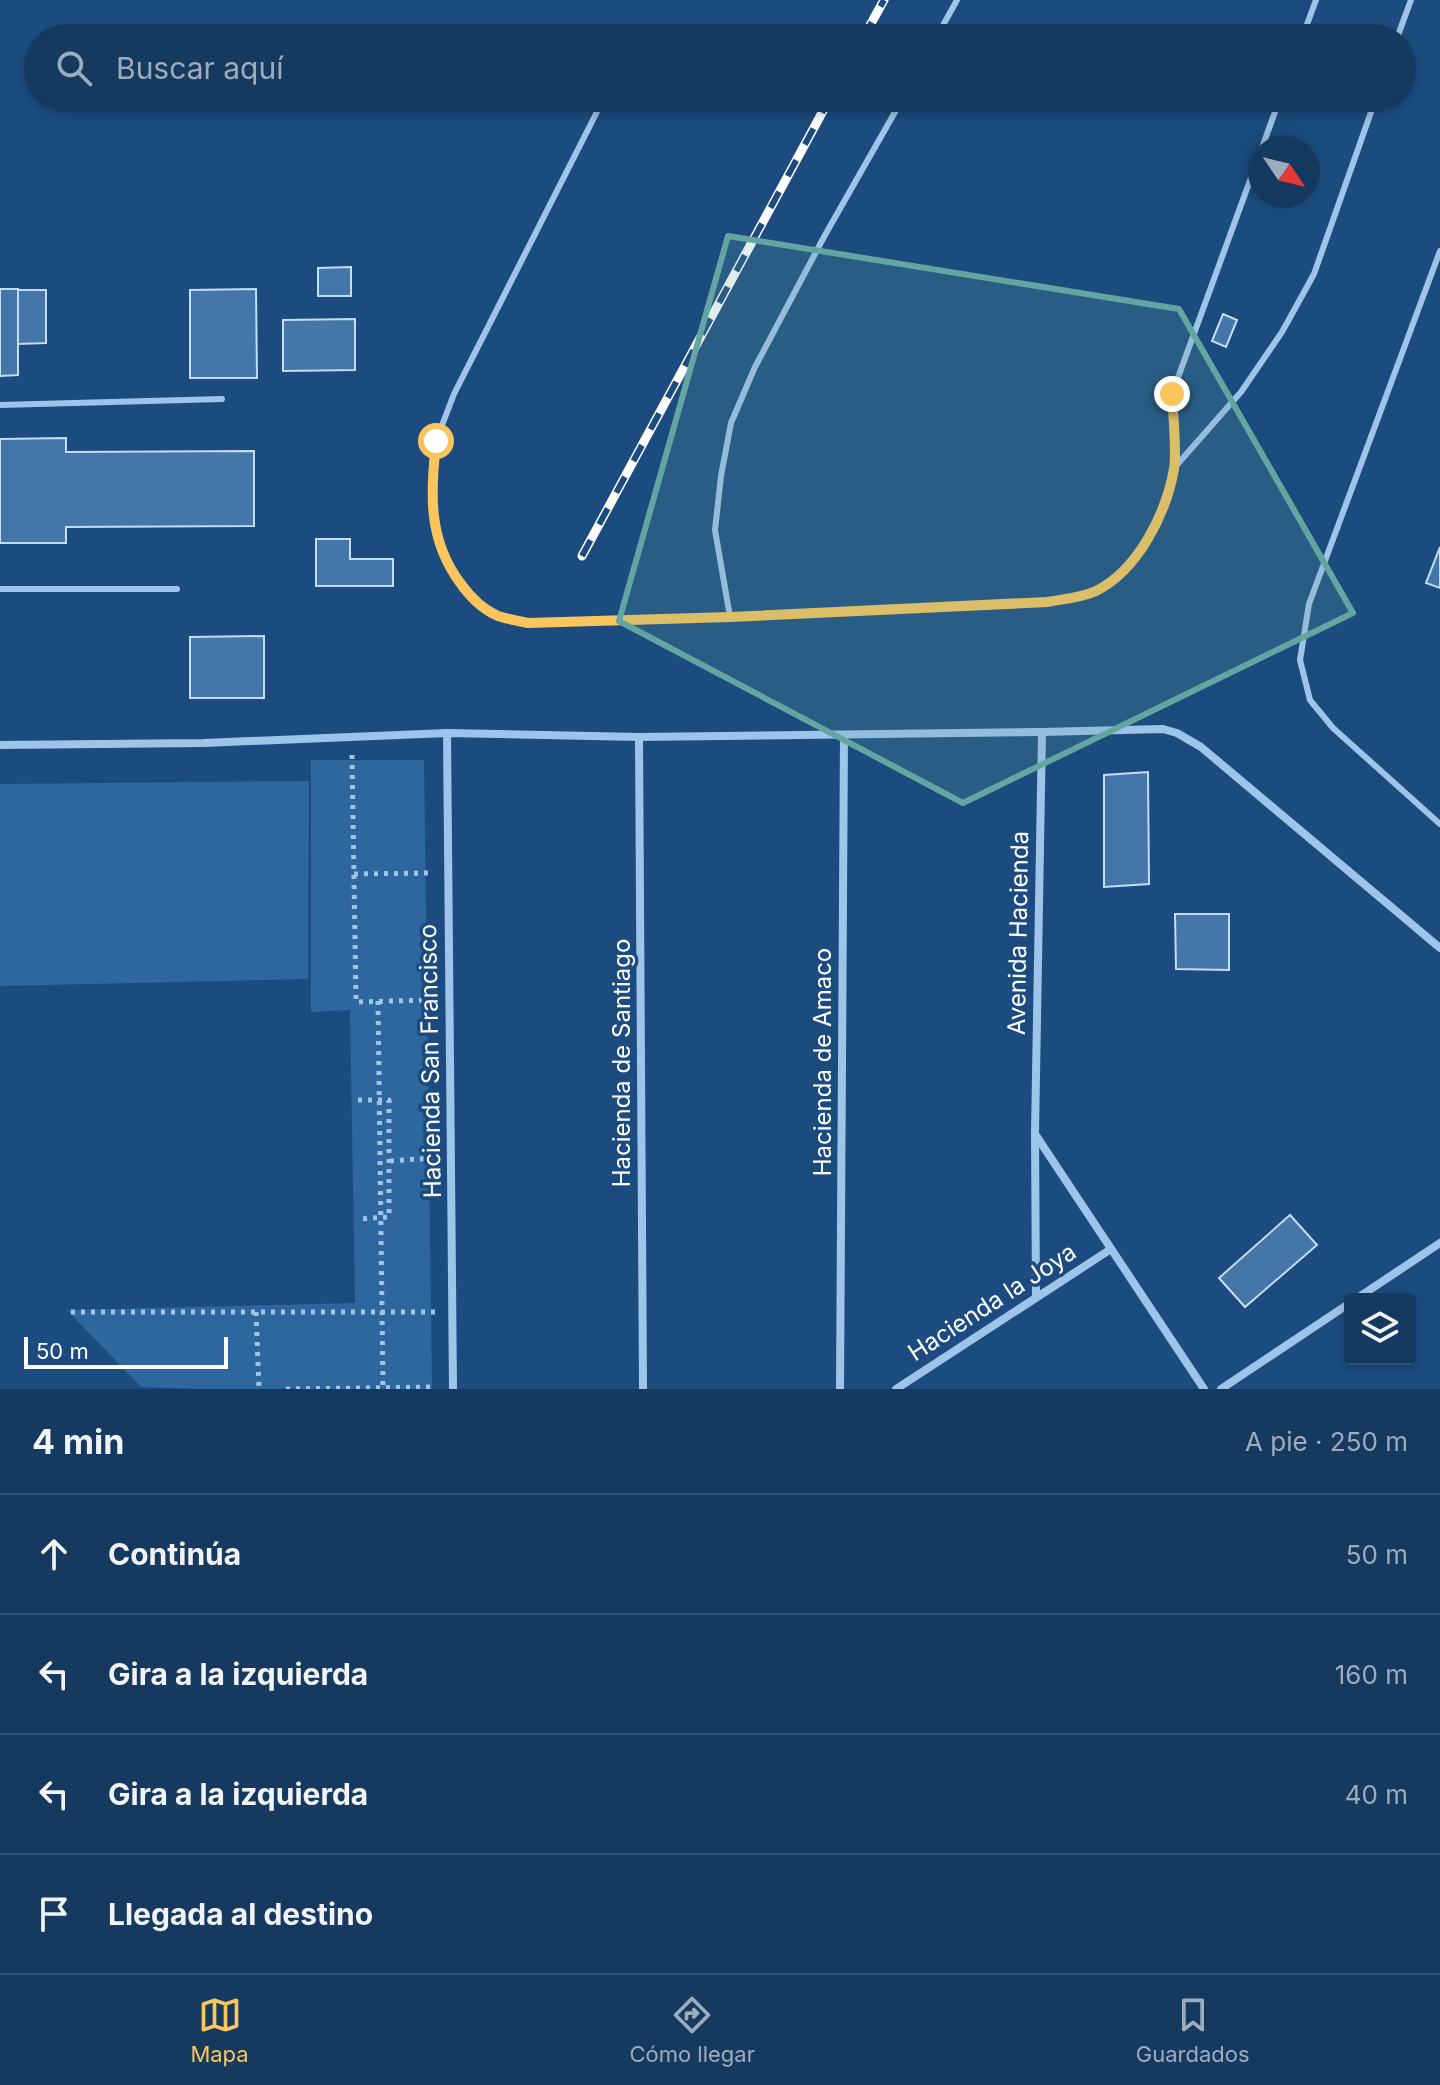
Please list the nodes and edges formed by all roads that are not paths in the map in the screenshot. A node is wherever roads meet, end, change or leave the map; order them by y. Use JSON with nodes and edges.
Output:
{"nodes":[{"id":1,"x":957,"y":0,"type":"edge"},
{"id":2,"x":1316,"y":0,"type":"edge"},
{"id":3,"x":1411,"y":0,"type":"edge"},
{"id":4,"x":944,"y":24,"type":"edge"},
{"id":5,"x":1307,"y":24,"type":"edge"},
{"id":6,"x":1402,"y":24,"type":"edge"},
{"id":7,"x":597,"y":112,"type":"edge"},
{"id":8,"x":895,"y":112,"type":"edge"},
{"id":9,"x":1275,"y":112,"type":"edge"},
{"id":10,"x":1371,"y":112,"type":"edge"},
{"id":11,"x":1266,"y":136,"type":"edge"},
{"id":12,"x":1248,"y":186,"type":"edge"},
{"id":13,"x":1440,"y":251,"type":"edge"},
{"id":14,"x":222,"y":399,"type":"dead end"},
{"id":15,"x":0,"y":405,"type":"edge"},
{"id":16,"x":1175,"y":467,"type":"junction"},
{"id":17,"x":0,"y":589,"type":"edge"},
{"id":18,"x":177,"y":589,"type":"dead end"},
{"id":19,"x":730,"y":617,"type":"junction"},
{"id":20,"x":1042,"y":732,"type":"junction"},
{"id":21,"x":447,"y":733,"type":"junction"},
{"id":22,"x":844,"y":735,"type":"junction"},
{"id":23,"x":639,"y":737,"type":"junction"},
{"id":24,"x":0,"y":745,"type":"edge"},
{"id":25,"x":1440,"y":824,"type":"edge"},
{"id":26,"x":1440,"y":948,"type":"edge"},
{"id":27,"x":1035,"y":1133,"type":"junction"},
{"id":28,"x":1440,"y":1243,"type":"edge"},
{"id":29,"x":1111,"y":1249,"type":"junction"},
{"id":30,"x":1365,"y":1293,"type":"edge"},
{"id":31,"x":1036,"y":1297,"type":"junction"},
{"id":32,"x":1344,"y":1307,"type":"edge"},
{"id":33,"x":453,"y":1389,"type":"edge"},
{"id":34,"x":643,"y":1389,"type":"edge"},
{"id":35,"x":840,"y":1389,"type":"edge"},
{"id":36,"x":896,"y":1389,"type":"edge"},
{"id":37,"x":1204,"y":1389,"type":"edge"},
{"id":38,"x":1221,"y":1389,"type":"edge"}],
"edges":[{"from":1,"to":4,"type":"lane"},
{"from":2,"to":5,"type":"lane"},
{"from":3,"to":6,"type":"lane"},
{"from":7,"to":19,"type":"lane"},
{"from":8,"to":19,"type":"lane"},
{"from":9,"to":11,"type":"lane"},
{"from":10,"to":16,"type":"lane"},
{"from":12,"to":16,"type":"lane"},
{"from":13,"to":25,"type":"lane"},
{"from":14,"to":15,"type":"lane"},
{"from":16,"to":19,"type":"lane"},
{"from":17,"to":18,"type":"lane"},
{"from":20,"to":22,"type":"street"},
{"from":20,"to":26,"type":"street"},
{"from":20,"to":27,"type":"street","name":"Avenida Hacienda"},
{"from":21,"to":23,"type":"street"},
{"from":21,"to":24,"type":"street"},
{"from":21,"to":33,"type":"street","name":"Hacienda San Francisco"},
{"from":22,"to":23,"type":"street"},
{"from":22,"to":35,"type":"street","name":"Hacienda de Amaco"},
{"from":23,"to":34,"type":"street","name":"Hacienda de Santiago"},
{"from":27,"to":29,"type":"street"},
{"from":27,"to":31,"type":"street","name":"Avenida Hacienda"},
{"from":28,"to":30,"type":"street"},
{"from":29,"to":31,"type":"street","name":"Hacienda la Joya"},
{"from":29,"to":37,"type":"street"},
{"from":31,"to":36,"type":"street","name":"Hacienda la Joya"},
{"from":32,"to":38,"type":"street"}]}
